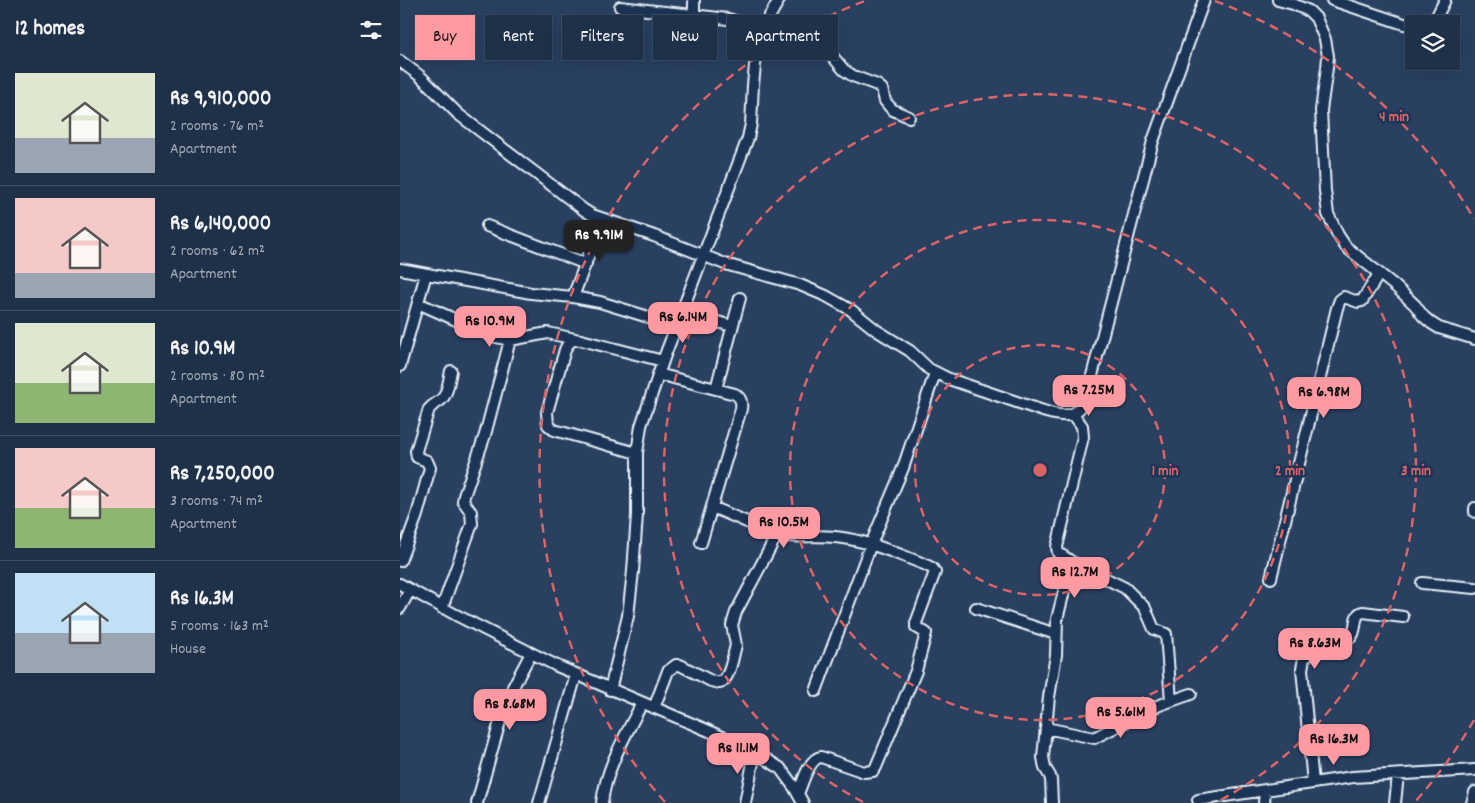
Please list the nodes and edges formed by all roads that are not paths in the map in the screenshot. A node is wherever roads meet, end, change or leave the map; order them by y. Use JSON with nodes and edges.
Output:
{"nodes":[{"id":1,"x":694,"y":0,"type":"edge"},
{"id":2,"x":779,"y":0,"type":"edge"},
{"id":3,"x":1204,"y":0,"type":"edge"},
{"id":4,"x":1332,"y":0,"type":"edge"},
{"id":5,"x":1445,"y":0,"type":"edge"},
{"id":6,"x":1283,"y":1,"type":"edge"},
{"id":7,"x":620,"y":7,"type":"dead end"},
{"id":8,"x":686,"y":15,"type":"edge"},
{"id":9,"x":694,"y":15,"type":"edge"},
{"id":10,"x":771,"y":15,"type":"edge"},
{"id":11,"x":1438,"y":15,"type":"edge"},
{"id":12,"x":1405,"y":24,"type":"edge"},
{"id":13,"x":400,"y":60,"type":"edge"},
{"id":14,"x":756,"y":60,"type":"edge"},
{"id":15,"x":836,"y":60,"type":"edge"},
{"id":16,"x":909,"y":117,"type":"dead end"},
{"id":17,"x":602,"y":218,"type":"junction"},
{"id":18,"x":487,"y":226,"type":"dead end"},
{"id":19,"x":703,"y":256,"type":"junction"},
{"id":20,"x":586,"y":264,"type":"junction"},
{"id":21,"x":400,"y":269,"type":"edge"},
{"id":22,"x":426,"y":274,"type":"junction"},
{"id":23,"x":1379,"y":274,"type":"junction"},
{"id":24,"x":573,"y":297,"type":"junction"},
{"id":25,"x":740,"y":298,"type":"dead end"},
{"id":26,"x":418,"y":303,"type":"junction"},
{"id":27,"x":682,"y":312,"type":"junction"},
{"id":28,"x":732,"y":326,"type":"junction"},
{"id":29,"x":676,"y":327,"type":"junction"},
{"id":30,"x":1475,"y":339,"type":"edge"},
{"id":31,"x":510,"y":340,"type":"junction"},
{"id":32,"x":575,"y":340,"type":"junction"},
{"id":33,"x":662,"y":361,"type":"junction"},
{"id":34,"x":400,"y":366,"type":"edge"},
{"id":35,"x":451,"y":371,"type":"dead end"},
{"id":36,"x":935,"y":373,"type":"junction"},
{"id":37,"x":658,"y":374,"type":"junction"},
{"id":38,"x":716,"y":389,"type":"junction"},
{"id":39,"x":1073,"y":414,"type":"junction"},
{"id":40,"x":637,"y":453,"type":"junction"},
{"id":41,"x":712,"y":506,"type":"junction"},
{"id":42,"x":777,"y":535,"type":"junction"},
{"id":43,"x":701,"y":543,"type":"dead end"},
{"id":44,"x":871,"y":544,"type":"junction"},
{"id":45,"x":1068,"y":560,"type":"junction"},
{"id":46,"x":400,"y":561,"type":"edge"},
{"id":47,"x":1271,"y":578,"type":"dead end"},
{"id":48,"x":1422,"y":583,"type":"dead end"},
{"id":49,"x":400,"y":584,"type":"edge"},
{"id":50,"x":1475,"y":588,"type":"edge"},
{"id":51,"x":410,"y":590,"type":"junction"},
{"id":52,"x":400,"y":608,"type":"edge"},
{"id":53,"x":442,"y":608,"type":"junction"},
{"id":54,"x":976,"y":608,"type":"dead end"},
{"id":55,"x":1403,"y":617,"type":"dead end"},
{"id":56,"x":1056,"y":634,"type":"junction"},
{"id":57,"x":531,"y":653,"type":"junction"},
{"id":58,"x":576,"y":675,"type":"junction"},
{"id":59,"x":610,"y":690,"type":"junction"},
{"id":60,"x":816,"y":691,"type":"dead end"},
{"id":61,"x":1191,"y":694,"type":"dead end"},
{"id":62,"x":1171,"y":701,"type":"junction"},
{"id":63,"x":642,"y":703,"type":"junction"},
{"id":64,"x":654,"y":708,"type":"junction"},
{"id":65,"x":1046,"y":728,"type":"junction"},
{"id":66,"x":755,"y":752,"type":"junction"},
{"id":67,"x":1475,"y":770,"type":"edge"},
{"id":68,"x":1398,"y":775,"type":"junction"},
{"id":69,"x":1313,"y":782,"type":"junction"},
{"id":70,"x":1265,"y":790,"type":"junction"},
{"id":71,"x":1475,"y":792,"type":"edge"},
{"id":72,"x":800,"y":799,"type":"edge"},
{"id":73,"x":1198,"y":800,"type":"dead end"},
{"id":74,"x":477,"y":803,"type":"edge"},
{"id":75,"x":539,"y":803,"type":"edge"},
{"id":76,"x":602,"y":803,"type":"edge"},
{"id":77,"x":745,"y":803,"type":"edge"},
{"id":78,"x":1052,"y":803,"type":"edge"},
{"id":79,"x":1264,"y":803,"type":"edge"},
{"id":80,"x":1394,"y":803,"type":"edge"},
{"id":81,"x":1472,"y":803,"type":"edge"}],
"edges":[{"from":1,"to":9,"type":"street"},
{"from":2,"to":10,"type":"street"},
{"from":3,"to":39,"type":"street"},
{"from":4,"to":12,"type":"street"},
{"from":5,"to":11,"type":"street"},
{"from":6,"to":23,"type":"street"},
{"from":7,"to":8,"type":"street"},
{"from":13,"to":17,"type":"street"},
{"from":14,"to":19,"type":"street"},
{"from":15,"to":16,"type":"street"},
{"from":17,"to":19,"type":"street"},
{"from":17,"to":20,"type":"street"},
{"from":18,"to":20,"type":"street"},
{"from":19,"to":27,"type":"street"},
{"from":19,"to":36,"type":"street"},
{"from":20,"to":24,"type":"street"},
{"from":21,"to":22,"type":"street"},
{"from":22,"to":24,"type":"street"},
{"from":22,"to":26,"type":"street"},
{"from":23,"to":30,"type":"street"},
{"from":23,"to":47,"type":"street"},
{"from":24,"to":29,"type":"street"},
{"from":25,"to":28,"type":"street"},
{"from":26,"to":31,"type":"street"},
{"from":26,"to":34,"type":"street"},
{"from":27,"to":28,"type":"street"},
{"from":27,"to":29,"type":"street"},
{"from":28,"to":38,"type":"street"},
{"from":29,"to":33,"type":"street"},
{"from":31,"to":32,"type":"street"},
{"from":31,"to":53,"type":"street"},
{"from":32,"to":33,"type":"street"},
{"from":32,"to":40,"type":"street"},
{"from":33,"to":37,"type":"street"},
{"from":35,"to":46,"type":"street"},
{"from":36,"to":39,"type":"street"},
{"from":36,"to":44,"type":"street"},
{"from":37,"to":38,"type":"street"},
{"from":37,"to":40,"type":"street"},
{"from":38,"to":41,"type":"street"},
{"from":39,"to":45,"type":"street"},
{"from":40,"to":59,"type":"street"},
{"from":41,"to":42,"type":"street"},
{"from":41,"to":43,"type":"street"},
{"from":42,"to":44,"type":"street"},
{"from":42,"to":64,"type":"street"},
{"from":44,"to":60,"type":"street"},
{"from":44,"to":72,"type":"street"},
{"from":45,"to":56,"type":"street"},
{"from":45,"to":62,"type":"street"},
{"from":48,"to":50,"type":"street"},
{"from":49,"to":51,"type":"street"},
{"from":51,"to":52,"type":"street"},
{"from":51,"to":53,"type":"street"},
{"from":53,"to":57,"type":"street"},
{"from":54,"to":56,"type":"street"},
{"from":55,"to":69,"type":"street"},
{"from":56,"to":65,"type":"street"},
{"from":57,"to":58,"type":"street"},
{"from":57,"to":74,"type":"street"},
{"from":58,"to":59,"type":"street"},
{"from":58,"to":75,"type":"street"},
{"from":59,"to":63,"type":"street"},
{"from":61,"to":62,"type":"street"},
{"from":62,"to":65,"type":"street"},
{"from":63,"to":64,"type":"street"},
{"from":63,"to":76,"type":"street"},
{"from":64,"to":66,"type":"street"},
{"from":65,"to":78,"type":"street"},
{"from":66,"to":72,"type":"street"},
{"from":66,"to":77,"type":"street"},
{"from":67,"to":68,"type":"street"},
{"from":68,"to":69,"type":"street"},
{"from":68,"to":80,"type":"street"},
{"from":69,"to":70,"type":"street"},
{"from":70,"to":73,"type":"street"},
{"from":70,"to":79,"type":"street"},
{"from":71,"to":81,"type":"street"}]}
